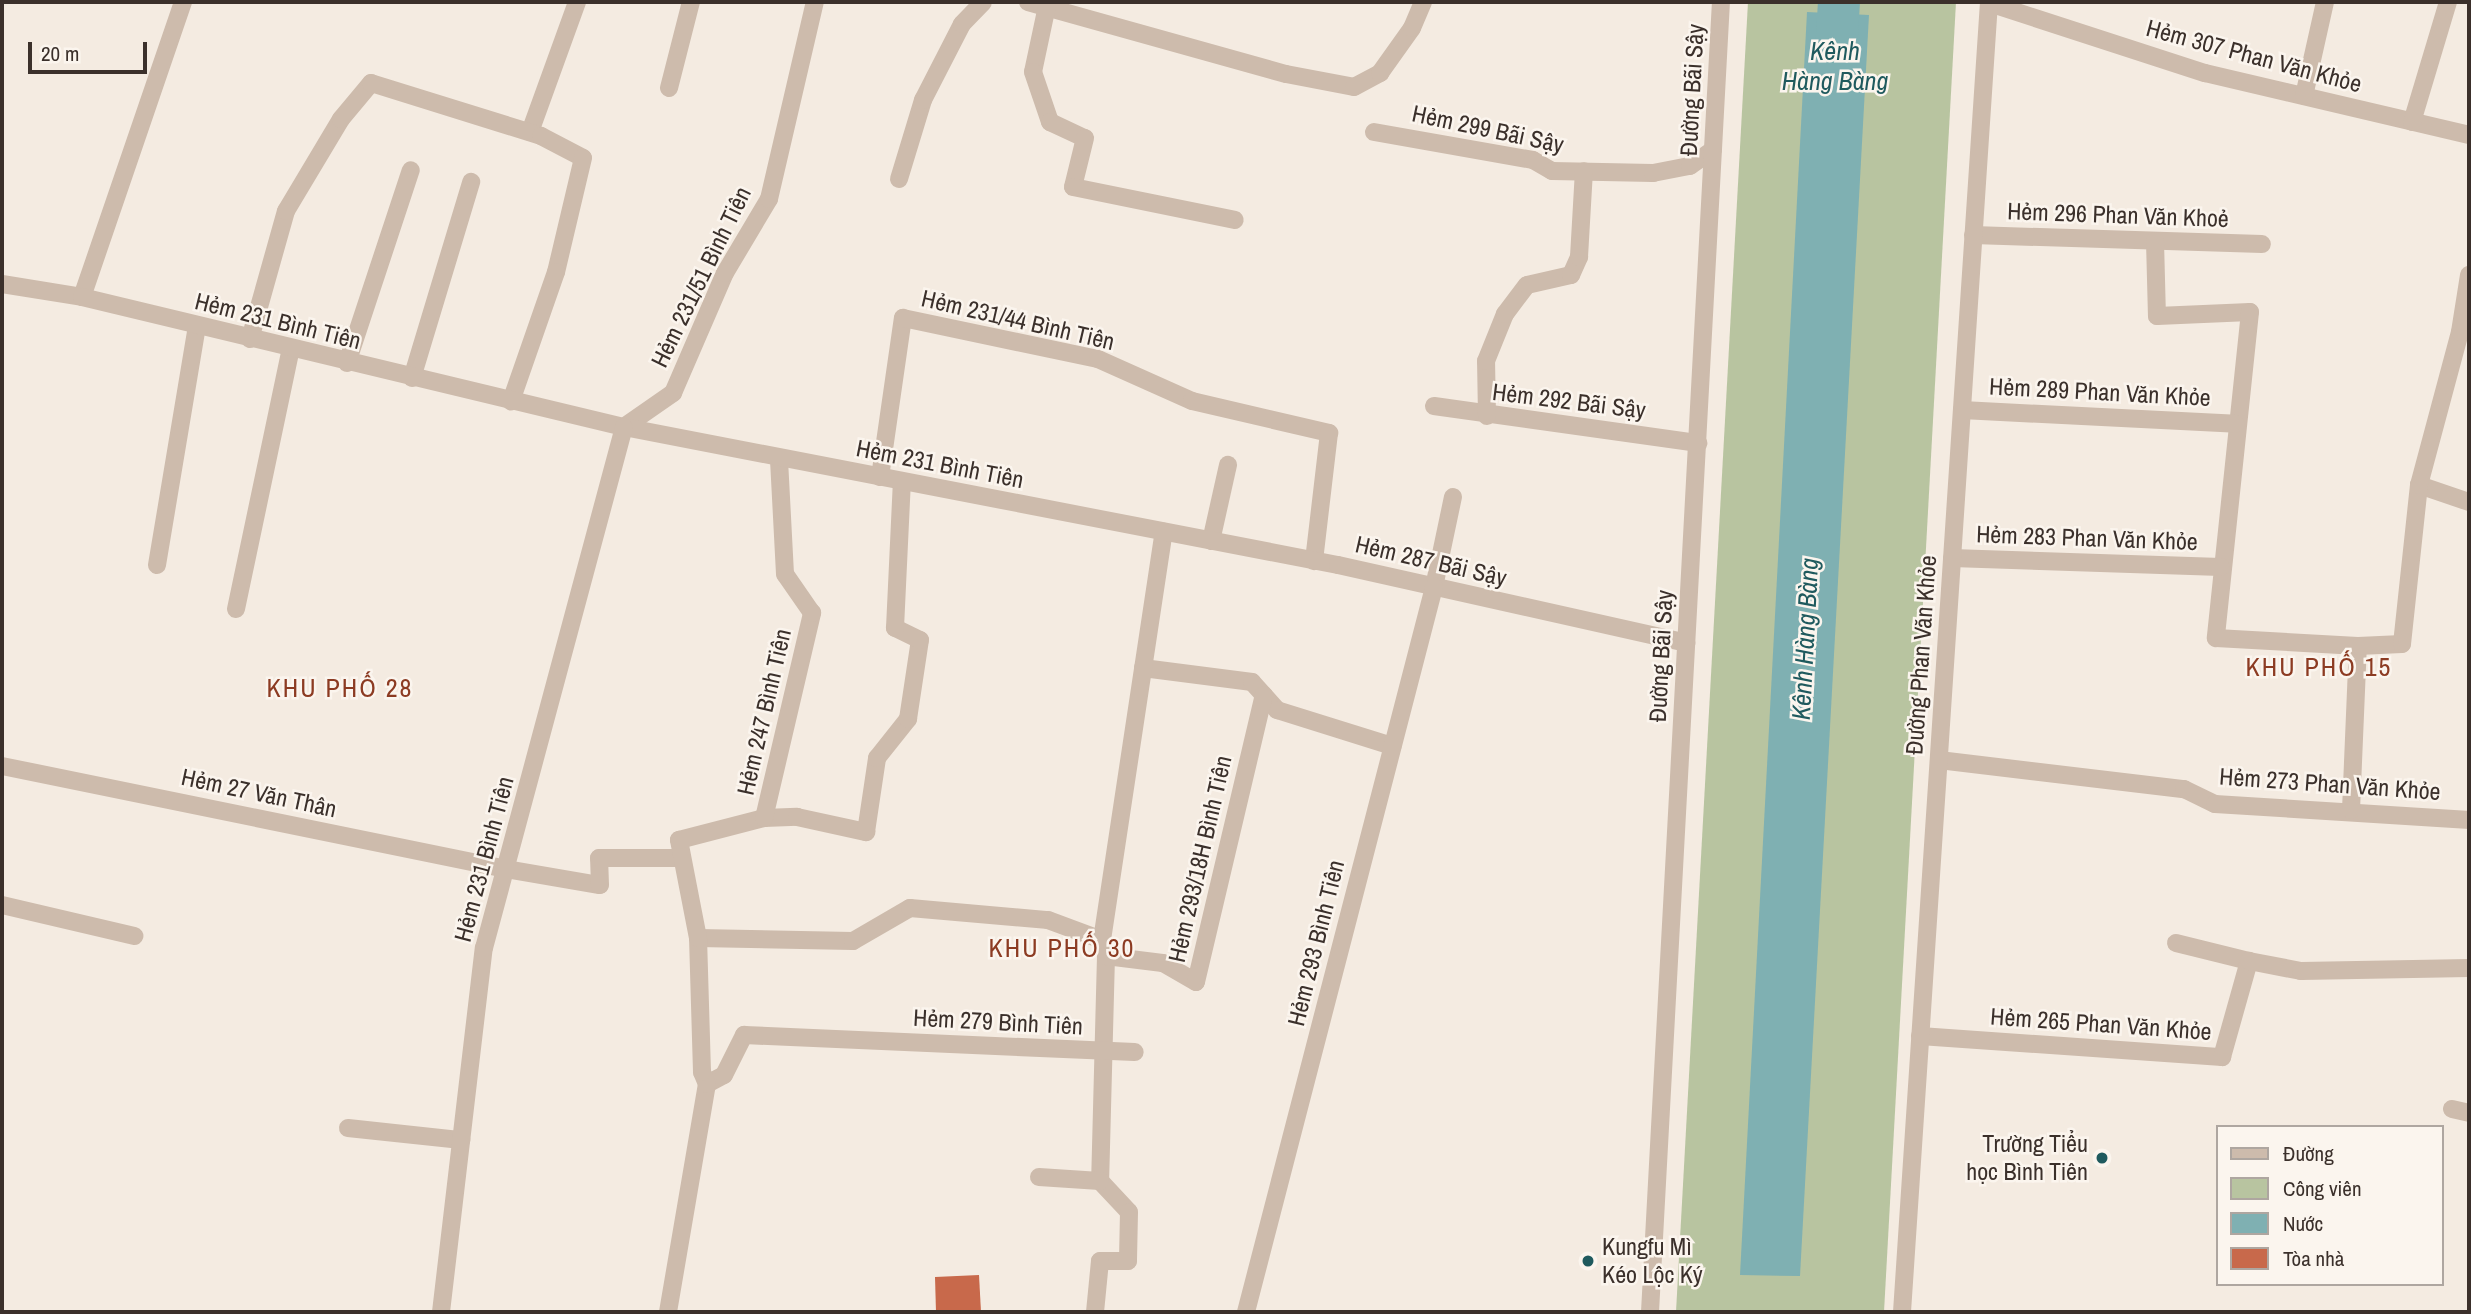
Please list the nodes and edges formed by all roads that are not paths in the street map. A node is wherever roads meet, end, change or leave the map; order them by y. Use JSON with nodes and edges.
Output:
{"nodes":[{"id":1,"x":183,"y":2,"type":"edge"},
{"id":2,"x":577,"y":2,"type":"edge"},
{"id":3,"x":691,"y":2,"type":"edge"},
{"id":4,"x":815,"y":2,"type":"edge"},
{"id":5,"x":984,"y":2,"type":"edge"},
{"id":6,"x":1028,"y":2,"type":"edge"},
{"id":7,"x":1423,"y":2,"type":"edge"},
{"id":8,"x":1721,"y":2,"type":"edge"},
{"id":9,"x":2325,"y":2,"type":"edge"},
{"id":10,"x":2448,"y":2,"type":"edge"},
{"id":11,"x":1989,"y":3,"type":"edge"},
{"id":12,"x":1047,"y":6,"type":"junction"},
{"id":13,"x":669,"y":88,"type":"dead end"},
{"id":14,"x":2304,"y":96,"type":"junction"},
{"id":15,"x":2412,"y":122,"type":"junction"},
{"id":16,"x":530,"y":132,"type":"junction"},
{"id":17,"x":1374,"y":132,"type":"dead end"},
{"id":18,"x":2469,"y":135,"type":"edge"},
{"id":19,"x":1713,"y":150,"type":"junction"},
{"id":20,"x":411,"y":170,"type":"dead end"},
{"id":21,"x":1584,"y":171,"type":"junction"},
{"id":22,"x":899,"y":179,"type":"dead end"},
{"id":23,"x":471,"y":182,"type":"dead end"},
{"id":24,"x":1235,"y":220,"type":"dead end"},
{"id":25,"x":1973,"y":235,"type":"junction"},
{"id":26,"x":2155,"y":241,"type":"junction"},
{"id":27,"x":2262,"y":244,"type":"dead end"},
{"id":28,"x":2469,"y":275,"type":"edge"},
{"id":29,"x":2,"y":284,"type":"edge"},
{"id":30,"x":82,"y":297,"type":"junction"},
{"id":31,"x":198,"y":326,"type":"junction"},
{"id":32,"x":2465,"y":333,"type":"edge"},
{"id":33,"x":250,"y":339,"type":"junction"},
{"id":34,"x":291,"y":349,"type":"junction"},
{"id":35,"x":347,"y":363,"type":"junction"},
{"id":36,"x":412,"y":378,"type":"junction"},
{"id":37,"x":511,"y":401,"type":"junction"},
{"id":38,"x":1434,"y":406,"type":"dead end"},
{"id":39,"x":1962,"y":410,"type":"junction"},
{"id":40,"x":1487,"y":416,"type":"junction"},
{"id":41,"x":2236,"y":424,"type":"junction"},
{"id":42,"x":624,"y":427,"type":"junction"},
{"id":43,"x":1698,"y":443,"type":"junction"},
{"id":44,"x":779,"y":458,"type":"junction"},
{"id":45,"x":1228,"y":465,"type":"dead end"},
{"id":46,"x":880,"y":477,"type":"junction"},
{"id":47,"x":902,"y":482,"type":"junction"},
{"id":48,"x":2419,"y":485,"type":"junction"},
{"id":49,"x":1453,"y":497,"type":"dead end"},
{"id":50,"x":2469,"y":502,"type":"edge"},
{"id":51,"x":1164,"y":532,"type":"junction"},
{"id":52,"x":1210,"y":541,"type":"junction"},
{"id":53,"x":1952,"y":558,"type":"junction"},
{"id":54,"x":1314,"y":561,"type":"junction"},
{"id":55,"x":157,"y":565,"type":"dead end"},
{"id":56,"x":2221,"y":567,"type":"junction"},
{"id":57,"x":1434,"y":587,"type":"junction"},
{"id":58,"x":236,"y":609,"type":"dead end"},
{"id":59,"x":1686,"y":643,"type":"junction"},
{"id":60,"x":2358,"y":646,"type":"junction"},
{"id":61,"x":1143,"y":668,"type":"junction"},
{"id":62,"x":1264,"y":695,"type":"junction"},
{"id":63,"x":1392,"y":746,"type":"junction"},
{"id":64,"x":1939,"y":760,"type":"junction"},
{"id":65,"x":2,"y":766,"type":"edge"},
{"id":66,"x":2351,"y":810,"type":"junction"},
{"id":67,"x":764,"y":818,"type":"junction"},
{"id":68,"x":2469,"y":820,"type":"edge"},
{"id":69,"x":680,"y":858,"type":"junction"},
{"id":70,"x":506,"y":869,"type":"junction"},
{"id":71,"x":2,"y":905,"type":"edge"},
{"id":72,"x":134,"y":936,"type":"dead end"},
{"id":73,"x":698,"y":938,"type":"junction"},
{"id":74,"x":2176,"y":943,"type":"dead end"},
{"id":75,"x":1104,"y":948,"type":"junction"},
{"id":76,"x":2249,"y":961,"type":"junction"},
{"id":77,"x":2469,"y":968,"type":"edge"},
{"id":78,"x":1920,"y":1036,"type":"junction"},
{"id":79,"x":1101,"y":1051,"type":"junction"},
{"id":80,"x":1135,"y":1052,"type":"dead end"},
{"id":81,"x":707,"y":1084,"type":"junction"},
{"id":82,"x":348,"y":1128,"type":"dead end"},
{"id":83,"x":461,"y":1140,"type":"junction"},
{"id":84,"x":1038,"y":1177,"type":"dead end"},
{"id":85,"x":1100,"y":1181,"type":"junction"},
{"id":86,"x":441,"y":1312,"type":"edge"},
{"id":87,"x":668,"y":1312,"type":"edge"},
{"id":88,"x":1095,"y":1312,"type":"edge"},
{"id":89,"x":1246,"y":1312,"type":"edge"},
{"id":90,"x":1650,"y":1312,"type":"edge"},
{"id":91,"x":1902,"y":1312,"type":"edge"}],
"edges":[{"from":1,"to":30,"type":"street"},
{"from":2,"to":16,"type":"street"},
{"from":3,"to":13,"type":"street"},
{"from":4,"to":42,"type":"street","name":"Hẻm 231/51 Bình Tiên"},
{"from":5,"to":22,"type":"street"},
{"from":6,"to":12,"type":"street"},
{"from":7,"to":12,"type":"street"},
{"from":8,"to":19,"type":"street","name":"Đường Bãi Sậy"},
{"from":9,"to":14,"type":"street"},
{"from":10,"to":15,"type":"street"},
{"from":11,"to":14,"type":"street","name":"Hẻm 307 Phan Văn Khỏe"},
{"from":11,"to":25,"type":"street","name":"Đường Phan Văn Khỏe"},
{"from":12,"to":24,"type":"street"},
{"from":14,"to":15,"type":"street","name":"Hẻm 307 Phan Văn Khỏe"},
{"from":15,"to":18,"type":"street","name":"Hẻm 307 Phan Văn Khỏe"},
{"from":16,"to":33,"type":"street"},
{"from":16,"to":37,"type":"street"},
{"from":17,"to":21,"type":"street","name":"Hẻm 299 Bãi Sậy"},
{"from":19,"to":21,"type":"street","name":"Hẻm 299 Bãi Sậy"},
{"from":19,"to":43,"type":"street","name":"Đường Bãi Sậy"},
{"from":20,"to":35,"type":"street"},
{"from":21,"to":40,"type":"street"},
{"from":23,"to":36,"type":"street"},
{"from":25,"to":26,"type":"street","name":"Hẻm 296 Phan Văn Khoẻ"},
{"from":25,"to":39,"type":"street","name":"Đường Phan Văn Khỏe"},
{"from":26,"to":27,"type":"street","name":"Hẻm 296 Phan Văn Khoẻ"},
{"from":26,"to":41,"type":"street","name":"Hẻm 283 Phan Văn Khỏe"},
{"from":28,"to":32,"type":"street"},
{"from":29,"to":30,"type":"street","name":"Hẻm 231 Bình Tiên"},
{"from":30,"to":31,"type":"street","name":"Hẻm 231 Bình Tiên"},
{"from":31,"to":33,"type":"street","name":"Hẻm 231 Bình Tiên"},
{"from":31,"to":55,"type":"street"},
{"from":32,"to":48,"type":"street"},
{"from":33,"to":34,"type":"street","name":"Hẻm 231 Bình Tiên"},
{"from":34,"to":35,"type":"street","name":"Hẻm 231 Bình Tiên"},
{"from":34,"to":58,"type":"street"},
{"from":35,"to":36,"type":"street","name":"Hẻm 231 Bình Tiên"},
{"from":36,"to":37,"type":"street","name":"Hẻm 231 Bình Tiên"},
{"from":37,"to":42,"type":"street","name":"Hẻm 231 Bình Tiên"},
{"from":38,"to":40,"type":"street","name":"Hẻm 292 Bãi Sậy"},
{"from":39,"to":41,"type":"street","name":"Hẻm 289 Phan Văn Khỏe"},
{"from":39,"to":53,"type":"street","name":"Đường Phan Văn Khỏe"},
{"from":40,"to":43,"type":"street","name":"Hẻm 292 Bãi Sậy"},
{"from":41,"to":56,"type":"street","name":"Hẻm 283 Phan Văn Khỏe"},
{"from":42,"to":44,"type":"street","name":"Hẻm 231 Bình Tiên"},
{"from":42,"to":70,"type":"street","name":"Hẻm 231 Bình Tiên"},
{"from":43,"to":59,"type":"street","name":"Đường Bãi Sậy"},
{"from":44,"to":46,"type":"street","name":"Hẻm 231 Bình Tiên"},
{"from":44,"to":67,"type":"street","name":"Hẻm 247 Bình Tiên"},
{"from":45,"to":52,"type":"street"},
{"from":46,"to":47,"type":"street","name":"Hẻm 231 Bình Tiên"},
{"from":46,"to":54,"type":"street","name":"Hẻm 231/44 Bình Tiên"},
{"from":47,"to":51,"type":"street","name":"Hẻm 231 Bình Tiên"},
{"from":47,"to":67,"type":"street"},
{"from":48,"to":50,"type":"street"},
{"from":48,"to":60,"type":"street"},
{"from":49,"to":57,"type":"street","name":"Hẻm 293 Bình Tiên"},
{"from":51,"to":52,"type":"street","name":"Hẻm 287 Bãi Sậy"},
{"from":51,"to":61,"type":"street","name":"Hẻm 279 Bình Tiên"},
{"from":52,"to":54,"type":"street","name":"Hẻm 287 Bãi Sậy"},
{"from":53,"to":56,"type":"street","name":"Hẻm 283 Phan Văn Khỏe"},
{"from":53,"to":64,"type":"street","name":"Đường Phan Văn Khỏe"},
{"from":54,"to":57,"type":"street","name":"Hẻm 287 Bãi Sậy"},
{"from":56,"to":60,"type":"street","name":"Hẻm 283 Phan Văn Khỏe"},
{"from":57,"to":59,"type":"street","name":"Hẻm 287 Bãi Sậy"},
{"from":57,"to":63,"type":"street","name":"Hẻm 293 Bình Tiên"},
{"from":59,"to":90,"type":"street","name":"Đường Bãi Sậy"},
{"from":60,"to":66,"type":"street"},
{"from":61,"to":62,"type":"street"},
{"from":61,"to":75,"type":"street","name":"Hẻm 279 Bình Tiên"},
{"from":62,"to":63,"type":"street"},
{"from":62,"to":75,"type":"street","name":"Hẻm 293/18H Bình Tiên"},
{"from":63,"to":89,"type":"street","name":"Hẻm 293 Bình Tiên"},
{"from":64,"to":66,"type":"street","name":"Hẻm 273 Phan Văn Khỏe"},
{"from":64,"to":78,"type":"street","name":"Đường Phan Văn Khỏe"},
{"from":65,"to":70,"type":"street","name":"Hẻm 27 Văn Thân"},
{"from":66,"to":68,"type":"street","name":"Hẻm 273 Phan Văn Khỏe"},
{"from":67,"to":69,"type":"street","name":"Hẻm 247 Bình Tiên"},
{"from":69,"to":70,"type":"street","name":"Hẻm 27 Văn Thân"},
{"from":69,"to":73,"type":"street"},
{"from":70,"to":83,"type":"street","name":"Hẻm 231 Bình Tiên"},
{"from":71,"to":72,"type":"street"},
{"from":73,"to":75,"type":"street"},
{"from":73,"to":81,"type":"street"},
{"from":74,"to":76,"type":"street"},
{"from":75,"to":79,"type":"street","name":"Hẻm 279 Bình Tiên"},
{"from":76,"to":77,"type":"street"},
{"from":76,"to":78,"type":"street","name":"Hẻm 265 Phan Văn Khỏe"},
{"from":78,"to":91,"type":"street","name":"Đường Phan Văn Khỏe"},
{"from":79,"to":80,"type":"street","name":"Hẻm 279 Bình Tiên"},
{"from":79,"to":81,"type":"street","name":"Hẻm 279 Bình Tiên"},
{"from":79,"to":85,"type":"street","name":"Hẻm 279 Bình Tiên"},
{"from":81,"to":87,"type":"street"},
{"from":82,"to":83,"type":"street"},
{"from":83,"to":86,"type":"street","name":"Hẻm 231 Bình Tiên"},
{"from":84,"to":85,"type":"street"},
{"from":85,"to":88,"type":"street"}]}
